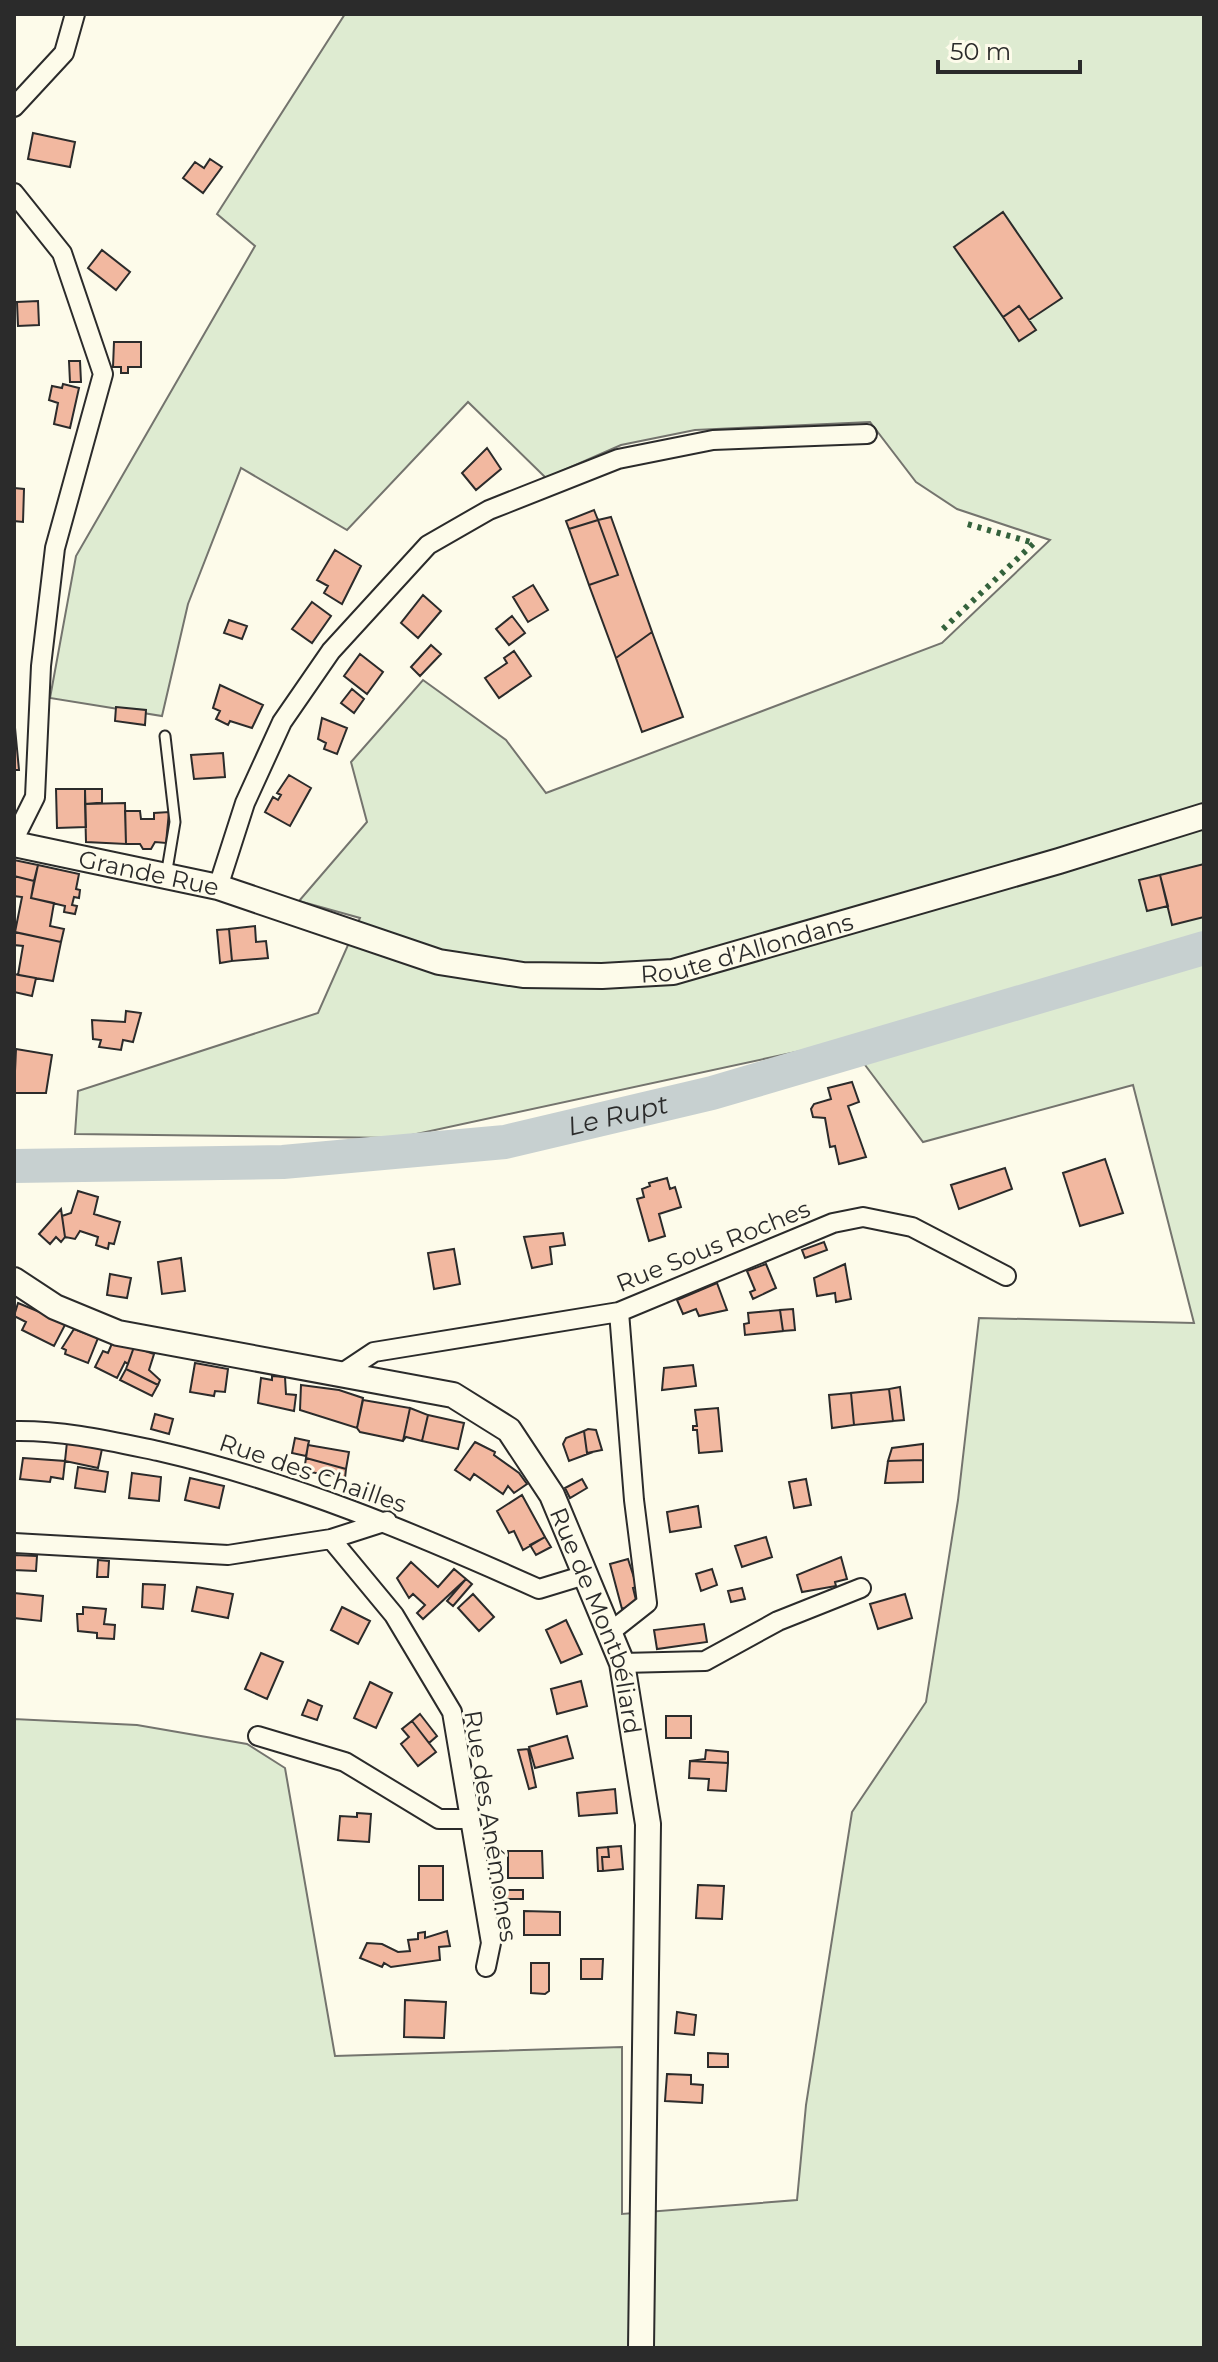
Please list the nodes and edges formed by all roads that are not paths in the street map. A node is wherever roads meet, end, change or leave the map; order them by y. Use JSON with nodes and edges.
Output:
{"nodes":[{"id":1,"x":75,"y":14,"type":"edge"},
{"id":2,"x":14,"y":107,"type":"edge"},
{"id":3,"x":14,"y":193,"type":"edge"},
{"id":4,"x":867,"y":434,"type":"dead end"},
{"id":5,"x":165,"y":736,"type":"dead end"},
{"id":6,"x":1204,"y":816,"type":"edge"},
{"id":7,"x":14,"y":842,"type":"edge"},
{"id":8,"x":166,"y":876,"type":"junction"},
{"id":9,"x":218,"y":887,"type":"junction"},
{"id":10,"x":283,"y":907,"type":"joint"},
{"id":11,"x":1006,"y":1276,"type":"dead end"},
{"id":12,"x":14,"y":1280,"type":"edge"},
{"id":13,"x":619,"y":1312,"type":"junction"},
{"id":14,"x":338,"y":1376,"type":"junction"},
{"id":15,"x":14,"y":1431,"type":"edge"},
{"id":16,"x":387,"y":1521,"type":"junction"},
{"id":17,"x":331,"y":1539,"type":"junction"},
{"id":18,"x":14,"y":1543,"type":"edge"},
{"id":19,"x":585,"y":1575,"type":"junction"},
{"id":20,"x":861,"y":1588,"type":"dead end"},
{"id":21,"x":609,"y":1633,"type":"junction"},
{"id":22,"x":622,"y":1663,"type":"junction"},
{"id":23,"x":258,"y":1736,"type":"dead end"},
{"id":24,"x":467,"y":1819,"type":"junction"},
{"id":25,"x":486,"y":1967,"type":"dead end"},
{"id":26,"x":641,"y":2348,"type":"edge"}],
"edges":[{"from":1,"to":2,"type":"street"},
{"from":3,"to":7,"type":"street"},
{"from":4,"to":9,"type":"street"},
{"from":5,"to":8,"type":"lane"},
{"from":6,"to":10,"type":"street","name":"Route d’Allondans"},
{"from":7,"to":8,"type":"street","name":"Grande Rue"},
{"from":8,"to":9,"type":"street","name":"Grande Rue"},
{"from":9,"to":10,"type":"street","name":"Grande Rue"},
{"from":11,"to":13,"type":"street","name":"Rue Sous Roches"},
{"from":12,"to":14,"type":"street","name":"Rue de Montbéliard"},
{"from":13,"to":14,"type":"street","name":"Rue Sous Roches"},
{"from":13,"to":21,"type":"street"},
{"from":14,"to":19,"type":"street","name":"Rue de Montbéliard"},
{"from":15,"to":16,"type":"street","name":"Rue des Chailles"},
{"from":16,"to":17,"type":"street"},
{"from":16,"to":19,"type":"street","name":"Rue des Chailles"},
{"from":17,"to":18,"type":"street"},
{"from":17,"to":24,"type":"street","name":"Rue des Anémones"},
{"from":19,"to":21,"type":"street","name":"Rue de Montbéliard"},
{"from":20,"to":22,"type":"street"},
{"from":21,"to":22,"type":"street","name":"Rue de Montbéliard"},
{"from":22,"to":26,"type":"street","name":"Rue de Montbéliard"},
{"from":23,"to":24,"type":"street"},
{"from":24,"to":25,"type":"street","name":"Rue des Anémones"}]}
